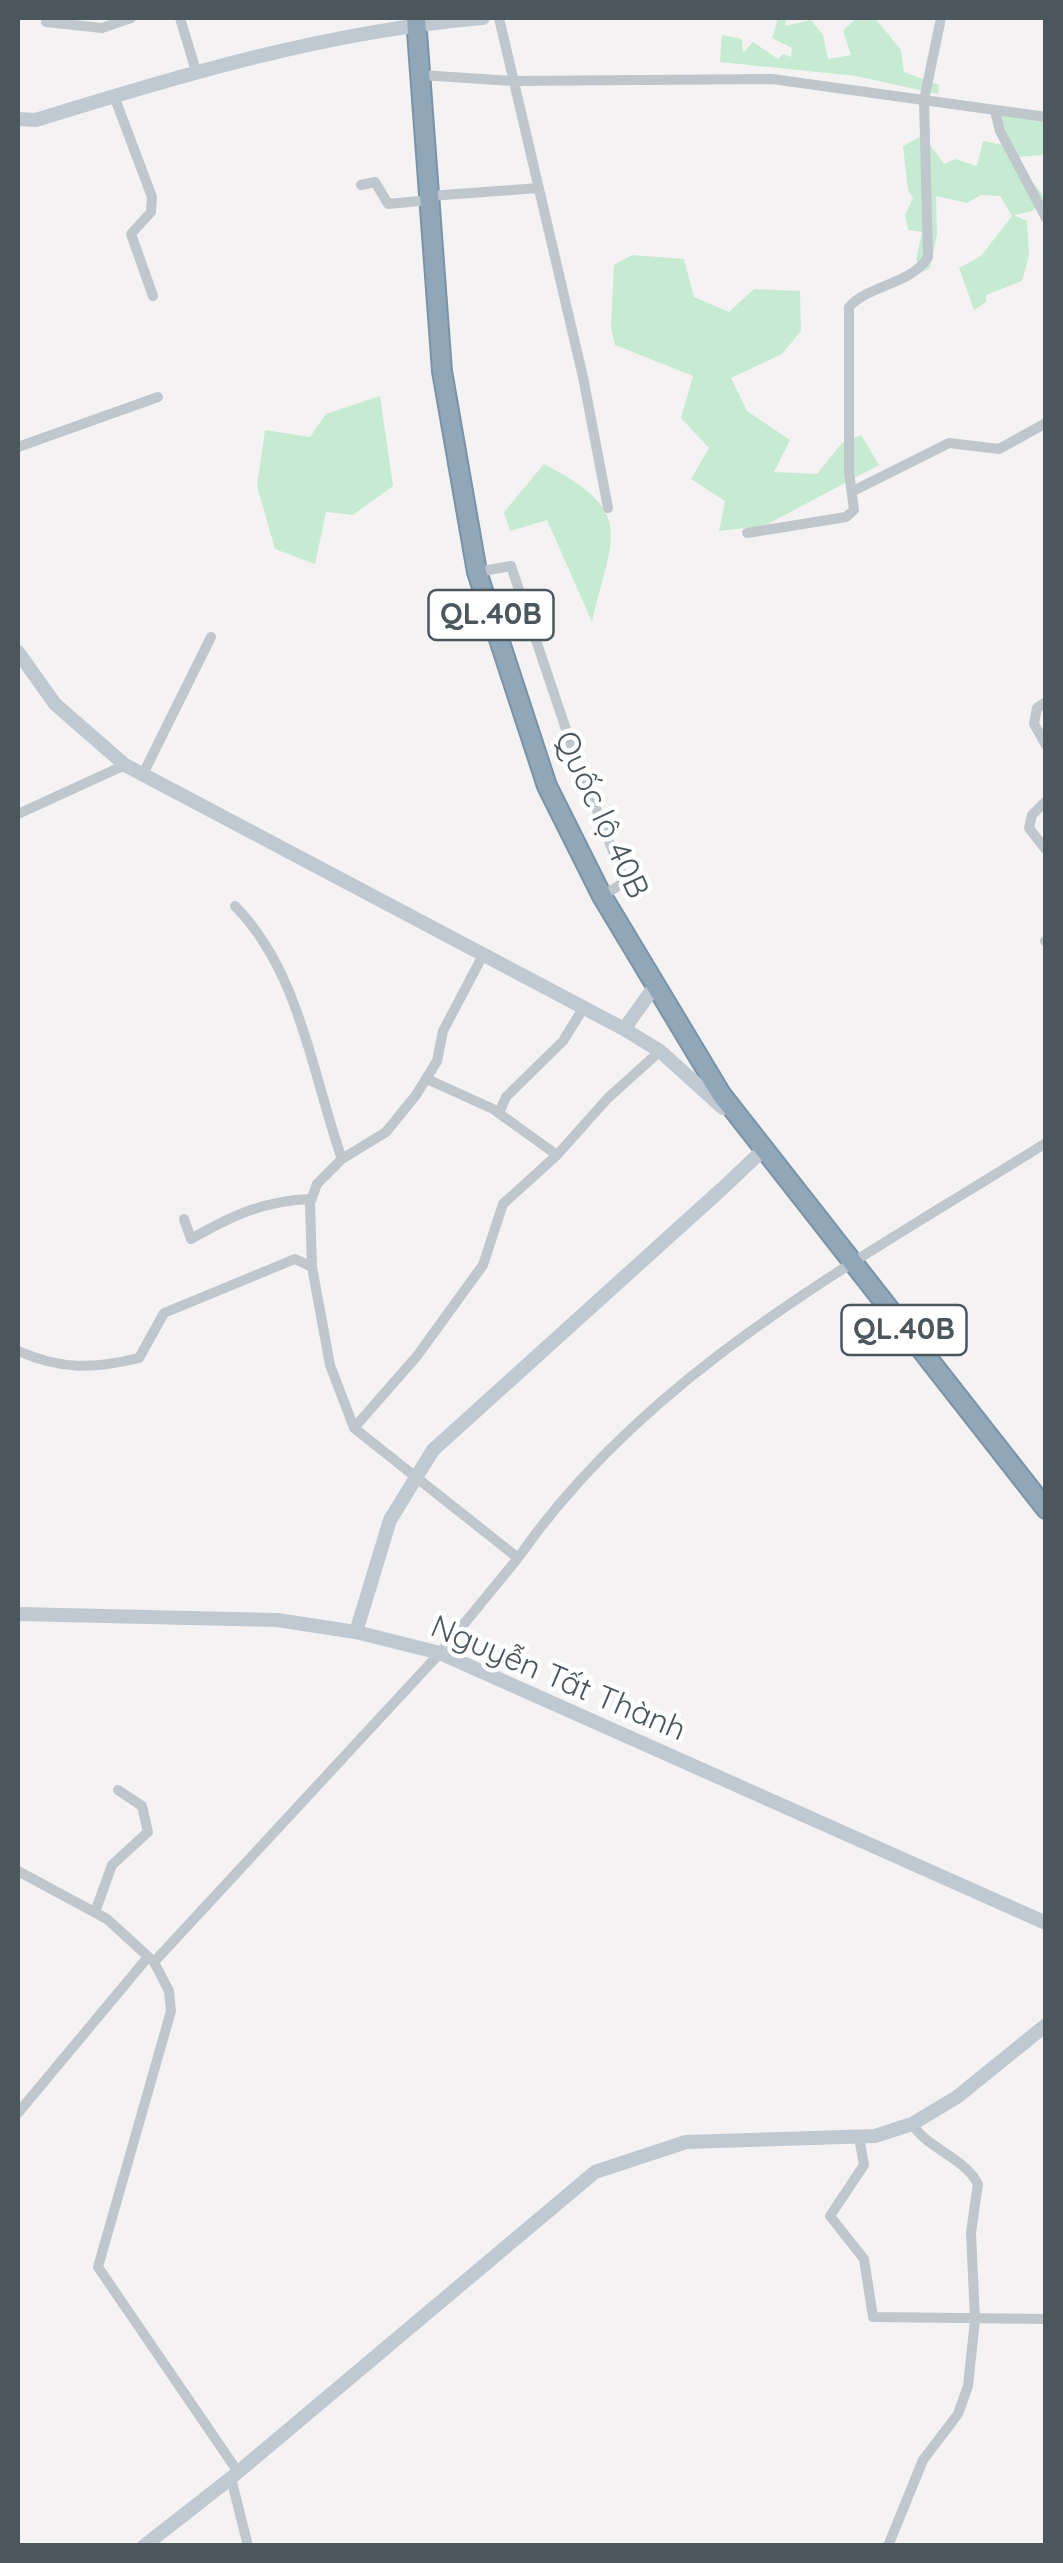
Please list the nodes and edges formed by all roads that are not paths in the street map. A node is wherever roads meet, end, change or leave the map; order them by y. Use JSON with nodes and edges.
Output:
{"nodes":[{"id":1,"x":132,"y":18,"type":"edge"},
{"id":2,"x":180,"y":18,"type":"edge"},
{"id":3,"x":483,"y":18,"type":"edge"},
{"id":4,"x":499,"y":18,"type":"edge"},
{"id":5,"x":942,"y":18,"type":"edge"},
{"id":6,"x":416,"y":20,"type":"edge"},
{"id":7,"x":46,"y":22,"type":"dead end"},
{"id":8,"x":196,"y":72,"type":"junction"},
{"id":9,"x":421,"y":75,"type":"junction"},
{"id":10,"x":512,"y":81,"type":"junction"},
{"id":11,"x":114,"y":96,"type":"junction"},
{"id":12,"x":924,"y":100,"type":"junction"},
{"id":13,"x":995,"y":112,"type":"junction"},
{"id":14,"x":1046,"y":118,"type":"edge"},
{"id":15,"x":18,"y":119,"type":"edge"},
{"id":16,"x":361,"y":185,"type":"dead end"},
{"id":17,"x":539,"y":188,"type":"junction"},
{"id":18,"x":430,"y":198,"type":"junction"},
{"id":19,"x":1046,"y":218,"type":"edge"},
{"id":20,"x":154,"y":296,"type":"dead end"},
{"id":21,"x":158,"y":398,"type":"dead end"},
{"id":22,"x":1046,"y":423,"type":"edge"},
{"id":23,"x":18,"y":446,"type":"edge"},
{"id":24,"x":853,"y":492,"type":"junction"},
{"id":25,"x":608,"y":508,"type":"dead end"},
{"id":26,"x":746,"y":534,"type":"dead end"},
{"id":27,"x":476,"y":572,"type":"junction"},
{"id":28,"x":211,"y":637,"type":"dead end"},
{"id":29,"x":18,"y":652,"type":"edge"},
{"id":30,"x":1046,"y":702,"type":"edge"},
{"id":31,"x":1046,"y":745,"type":"edge"},
{"id":32,"x":125,"y":765,"type":"junction"},
{"id":33,"x":144,"y":772,"type":"junction"},
{"id":34,"x":1046,"y":801,"type":"edge"},
{"id":35,"x":18,"y":814,"type":"edge"},
{"id":36,"x":1046,"y":850,"type":"edge"},
{"id":37,"x":602,"y":896,"type":"junction"},
{"id":38,"x":234,"y":906,"type":"dead end"},
{"id":39,"x":483,"y":955,"type":"junction"},
{"id":40,"x":655,"y":986,"type":"junction"},
{"id":41,"x":584,"y":1007,"type":"junction"},
{"id":42,"x":624,"y":1029,"type":"junction"},
{"id":43,"x":660,"y":1052,"type":"junction"},
{"id":44,"x":428,"y":1079,"type":"junction"},
{"id":45,"x":499,"y":1113,"type":"junction"},
{"id":46,"x":1046,"y":1143,"type":"edge"},
{"id":47,"x":764,"y":1149,"type":"junction"},
{"id":48,"x":557,"y":1155,"type":"junction"},
{"id":49,"x":342,"y":1158,"type":"junction"},
{"id":50,"x":312,"y":1199,"type":"junction"},
{"id":51,"x":184,"y":1219,"type":"dead end"},
{"id":52,"x":852,"y":1264,"type":"junction"},
{"id":53,"x":312,"y":1268,"type":"junction"},
{"id":54,"x":18,"y":1351,"type":"edge"},
{"id":55,"x":354,"y":1428,"type":"junction"},
{"id":56,"x":414,"y":1478,"type":"junction"},
{"id":57,"x":1046,"y":1509,"type":"edge"},
{"id":58,"x":518,"y":1558,"type":"junction"},
{"id":59,"x":18,"y":1614,"type":"edge"},
{"id":60,"x":356,"y":1632,"type":"junction"},
{"id":61,"x":440,"y":1653,"type":"junction"},
{"id":62,"x":118,"y":1790,"type":"dead end"},
{"id":63,"x":18,"y":1871,"type":"edge"},
{"id":64,"x":95,"y":1912,"type":"junction"},
{"id":65,"x":1046,"y":1923,"type":"edge"},
{"id":66,"x":151,"y":1959,"type":"junction"},
{"id":67,"x":1046,"y":2025,"type":"edge"},
{"id":68,"x":18,"y":2112,"type":"edge"},
{"id":69,"x":912,"y":2124,"type":"junction"},
{"id":70,"x":859,"y":2137,"type":"junction"},
{"id":71,"x":1046,"y":2319,"type":"edge"},
{"id":72,"x":975,"y":2320,"type":"junction"},
{"id":73,"x":235,"y":2475,"type":"junction"},
{"id":74,"x":144,"y":2546,"type":"edge"},
{"id":75,"x":248,"y":2546,"type":"edge"},
{"id":76,"x":888,"y":2546,"type":"edge"}],
"edges":[{"from":1,"to":7,"type":"street"},
{"from":2,"to":8,"type":"street"},
{"from":3,"to":6,"type":"main road"},
{"from":4,"to":10,"type":"street"},
{"from":5,"to":12,"type":"street"},
{"from":6,"to":8,"type":"main road"},
{"from":6,"to":9,"type":"highway","name":"Quốc lộ 40B","number":"QL.40B"},
{"from":8,"to":11,"type":"main road"},
{"from":9,"to":10,"type":"street"},
{"from":9,"to":18,"type":"highway","name":"Quốc lộ 40B","number":"QL.40B"},
{"from":10,"to":12,"type":"street"},
{"from":10,"to":17,"type":"street"},
{"from":11,"to":15,"type":"main road"},
{"from":11,"to":20,"type":"street"},
{"from":12,"to":13,"type":"street"},
{"from":12,"to":24,"type":"street"},
{"from":13,"to":14,"type":"street"},
{"from":13,"to":19,"type":"street"},
{"from":16,"to":18,"type":"street"},
{"from":17,"to":18,"type":"street"},
{"from":17,"to":25,"type":"street"},
{"from":18,"to":27,"type":"highway","name":"Quốc lộ 40B","number":"QL.40B"},
{"from":21,"to":23,"type":"street"},
{"from":22,"to":24,"type":"street"},
{"from":24,"to":26,"type":"street"},
{"from":27,"to":37,"type":"highway","name":"Quốc lộ 40B","number":"QL.40B"},
{"from":27,"to":37,"type":"street"},
{"from":28,"to":33,"type":"street"},
{"from":29,"to":32,"type":"main road"},
{"from":30,"to":31,"type":"street"},
{"from":32,"to":33,"type":"main road"},
{"from":32,"to":35,"type":"street"},
{"from":33,"to":39,"type":"main road"},
{"from":34,"to":36,"type":"street"},
{"from":37,"to":40,"type":"highway","name":"Quốc lộ 40B","number":"QL.40B"},
{"from":38,"to":49,"type":"street"},
{"from":39,"to":41,"type":"main road"},
{"from":39,"to":44,"type":"street"},
{"from":40,"to":42,"type":"main road"},
{"from":40,"to":47,"type":"highway","name":"Quốc lộ 40B","number":"QL.40B"},
{"from":41,"to":42,"type":"main road"},
{"from":41,"to":45,"type":"street"},
{"from":42,"to":43,"type":"main road"},
{"from":43,"to":47,"type":"main road"},
{"from":43,"to":48,"type":"street"},
{"from":44,"to":45,"type":"street"},
{"from":44,"to":49,"type":"street"},
{"from":45,"to":48,"type":"street"},
{"from":46,"to":52,"type":"street"},
{"from":47,"to":52,"type":"highway","name":"Quốc lộ 40B","number":"QL.40B"},
{"from":47,"to":56,"type":"main road"},
{"from":48,"to":55,"type":"street"},
{"from":49,"to":50,"type":"street"},
{"from":50,"to":51,"type":"street"},
{"from":50,"to":53,"type":"street"},
{"from":52,"to":57,"type":"highway","name":"Quốc lộ 40B","number":"QL.40B"},
{"from":52,"to":58,"type":"street"},
{"from":53,"to":54,"type":"street"},
{"from":53,"to":55,"type":"street"},
{"from":55,"to":56,"type":"street"},
{"from":56,"to":58,"type":"street"},
{"from":56,"to":60,"type":"main road"},
{"from":58,"to":61,"type":"street"},
{"from":59,"to":60,"type":"main road","name":"Nguyễn Tất Thành"},
{"from":60,"to":61,"type":"main road","name":"Nguyễn Tất Thành"},
{"from":61,"to":65,"type":"main road","name":"Nguyễn Tất Thành"},
{"from":61,"to":66,"type":"street"},
{"from":62,"to":64,"type":"street"},
{"from":63,"to":64,"type":"street"},
{"from":64,"to":66,"type":"street"},
{"from":66,"to":68,"type":"street"},
{"from":66,"to":73,"type":"street"},
{"from":67,"to":69,"type":"main road"},
{"from":69,"to":70,"type":"main road"},
{"from":69,"to":72,"type":"street"},
{"from":70,"to":72,"type":"street"},
{"from":70,"to":73,"type":"main road"},
{"from":71,"to":72,"type":"street"},
{"from":72,"to":76,"type":"street"},
{"from":73,"to":74,"type":"main road"},
{"from":73,"to":75,"type":"street"}]}
